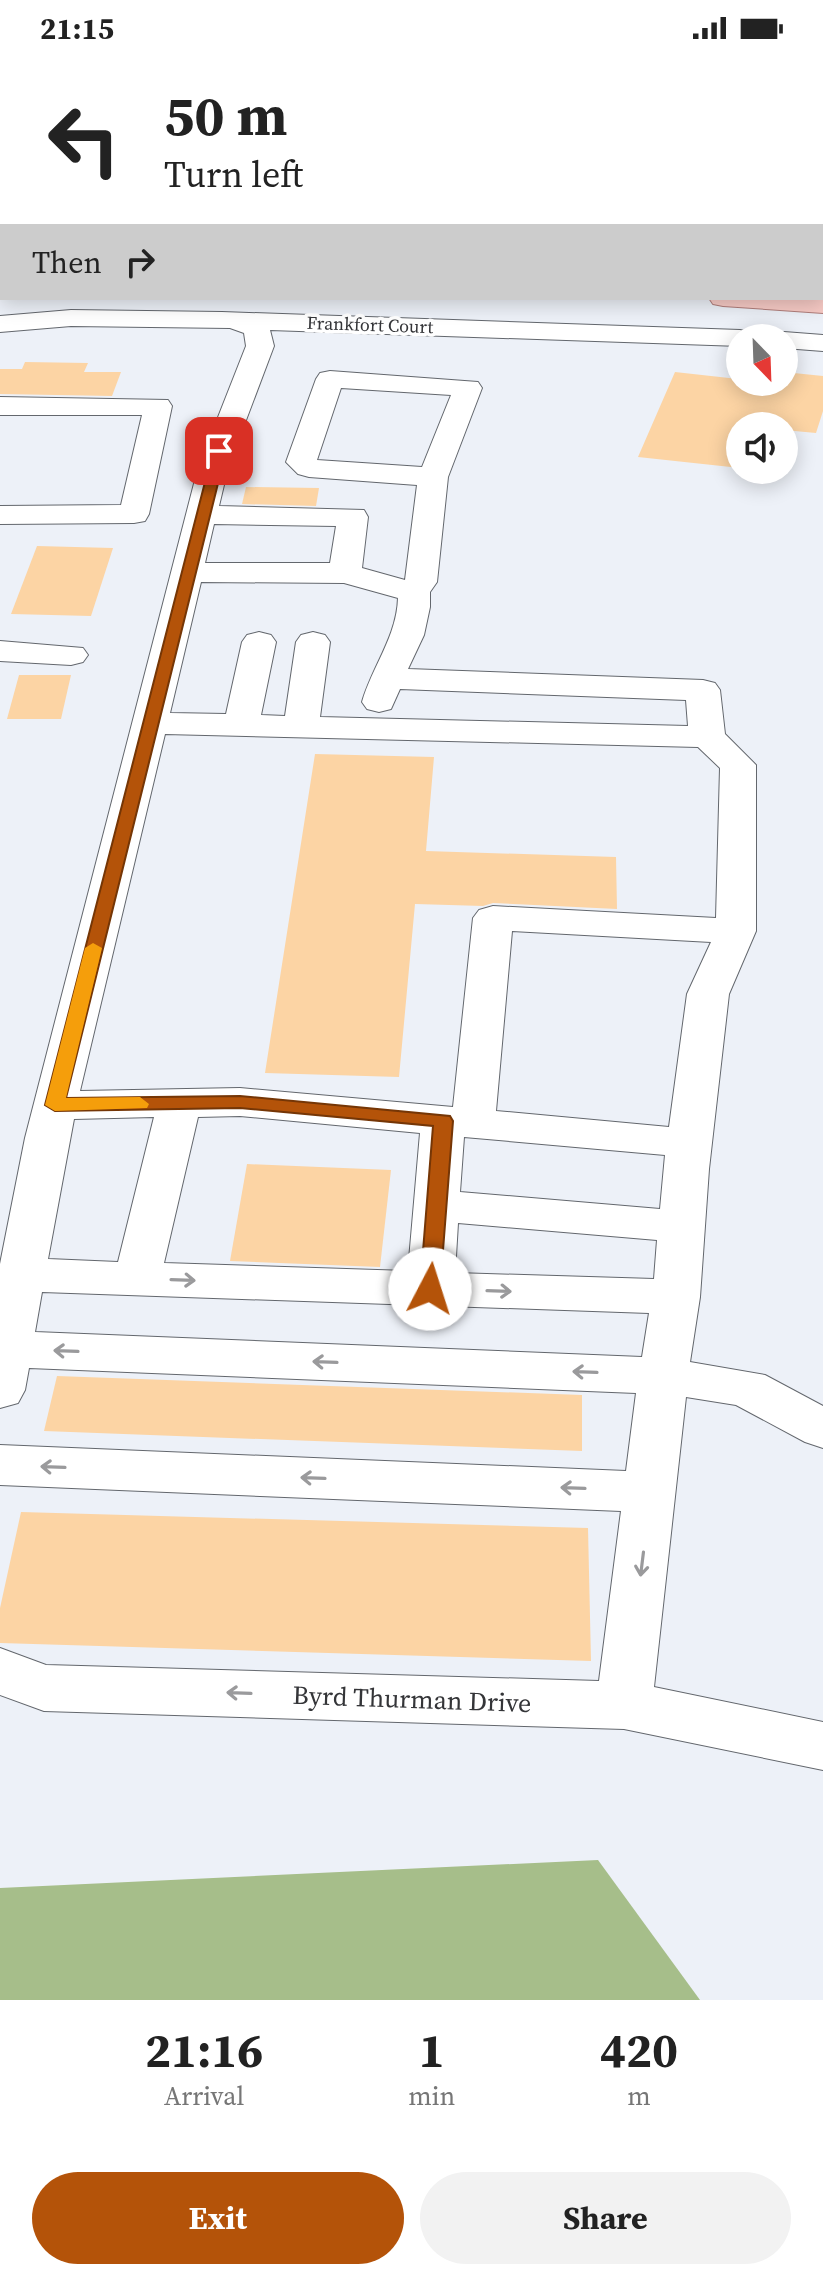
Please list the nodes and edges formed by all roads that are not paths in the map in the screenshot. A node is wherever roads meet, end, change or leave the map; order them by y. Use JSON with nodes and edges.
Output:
{"nodes":[{"id":1,"x":752,"y":300,"type":"edge"},
{"id":2,"x":823,"y":305,"type":"edge"},
{"id":3,"x":235,"y":321,"type":"junction"},
{"id":4,"x":0,"y":324,"type":"edge"},
{"id":5,"x":726,"y":338,"type":"edge"},
{"id":6,"x":798,"y":341,"type":"edge"},
{"id":7,"x":823,"y":343,"type":"edge"},
{"id":8,"x":673,"y":352,"type":"dead end"},
{"id":9,"x":726,"y":357,"type":"edge"},
{"id":10,"x":0,"y":406,"type":"edge"},
{"id":11,"x":433,"y":477,"type":"junction"},
{"id":12,"x":0,"y":515,"type":"edge"},
{"id":13,"x":201,"y":515,"type":"junction"},
{"id":14,"x":187,"y":572,"type":"junction"},
{"id":15,"x":345,"y":573,"type":"junction"},
{"id":16,"x":414,"y":592,"type":"junction"},
{"id":17,"x":259,"y":642,"type":"dead end"},
{"id":18,"x":313,"y":642,"type":"dead end"},
{"id":19,"x":0,"y":651,"type":"edge"},
{"id":20,"x":71,"y":655,"type":"dead end"},
{"id":21,"x":386,"y":678,"type":"junction"},
{"id":22,"x":149,"y":723,"type":"junction"},
{"id":23,"x":241,"y":726,"type":"junction"},
{"id":24,"x":301,"y":727,"type":"junction"},
{"id":25,"x":374,"y":729,"type":"junction"},
{"id":26,"x":707,"y":737,"type":"junction"},
{"id":27,"x":736,"y":931,"type":"junction"},
{"id":28,"x":179,"y":1103,"type":"junction"},
{"id":29,"x":55,"y":1105,"type":"junction"},
{"id":30,"x":458,"y":1122,"type":"junction"},
{"id":31,"x":691,"y":1143,"type":"junction"},
{"id":32,"x":437,"y":1206,"type":"junction"},
{"id":33,"x":681,"y":1226,"type":"junction"},
{"id":34,"x":21,"y":1275,"type":"junction"},
{"id":35,"x":137,"y":1279,"type":"junction"},
{"id":36,"x":430,"y":1289,"type":"junction"},
{"id":37,"x":676,"y":1297,"type":"junction"},
{"id":38,"x":4,"y":1370,"type":"edge"},
{"id":39,"x":663,"y":1376,"type":"junction"},
{"id":40,"x":823,"y":1429,"type":"edge"},
{"id":41,"x":0,"y":1465,"type":"edge"},
{"id":42,"x":651,"y":1492,"type":"junction"},
{"id":43,"x":0,"y":1671,"type":"edge"},
{"id":44,"x":624,"y":1705,"type":"junction"},
{"id":45,"x":823,"y":1746,"type":"edge"}],
"edges":[{"from":1,"to":2,"type":"main road"},
{"from":3,"to":4,"type":"street","name":"Frankfort Court"},
{"from":3,"to":5,"type":"street","name":"Frankfort Court"},
{"from":3,"to":13,"type":"street"},
{"from":6,"to":7,"type":"street"},
{"from":8,"to":9,"type":"street"},
{"from":10,"to":12,"type":"street"},
{"from":11,"to":11,"type":"street"},
{"from":11,"to":16,"type":"street"},
{"from":13,"to":14,"type":"street"},
{"from":13,"to":15,"type":"street"},
{"from":14,"to":15,"type":"street"},
{"from":14,"to":22,"type":"street"},
{"from":15,"to":16,"type":"street"},
{"from":16,"to":21,"type":"street"},
{"from":17,"to":23,"type":"street"},
{"from":18,"to":24,"type":"street"},
{"from":19,"to":20,"type":"street"},
{"from":21,"to":25,"type":"street"},
{"from":21,"to":26,"type":"street"},
{"from":22,"to":23,"type":"street"},
{"from":22,"to":29,"type":"street"},
{"from":23,"to":24,"type":"street"},
{"from":24,"to":25,"type":"street"},
{"from":25,"to":26,"type":"street"},
{"from":26,"to":27,"type":"street"},
{"from":27,"to":30,"type":"street"},
{"from":27,"to":31,"type":"street"},
{"from":28,"to":29,"type":"street"},
{"from":28,"to":30,"type":"street"},
{"from":28,"to":35,"type":"street"},
{"from":29,"to":34,"type":"street"},
{"from":30,"to":31,"type":"street"},
{"from":30,"to":32,"type":"street"},
{"from":31,"to":33,"type":"street"},
{"from":32,"to":33,"type":"street"},
{"from":32,"to":36,"type":"street"},
{"from":33,"to":37,"type":"street"},
{"from":34,"to":35,"type":"street"},
{"from":34,"to":38,"type":"street"},
{"from":35,"to":36,"type":"street","one_way":true},
{"from":36,"to":37,"type":"street","one_way":true},
{"from":37,"to":39,"type":"street"},
{"from":39,"to":38,"type":"street","one_way":true},
{"from":39,"to":40,"type":"street"},
{"from":39,"to":42,"type":"street"},
{"from":42,"to":41,"type":"street","one_way":true},
{"from":42,"to":44,"type":"street","one_way":true},
{"from":44,"to":43,"type":"street","name":"Byrd Thurman Drive","one_way":true},
{"from":44,"to":45,"type":"street","name":"Byrd Thurman Drive"}]}
